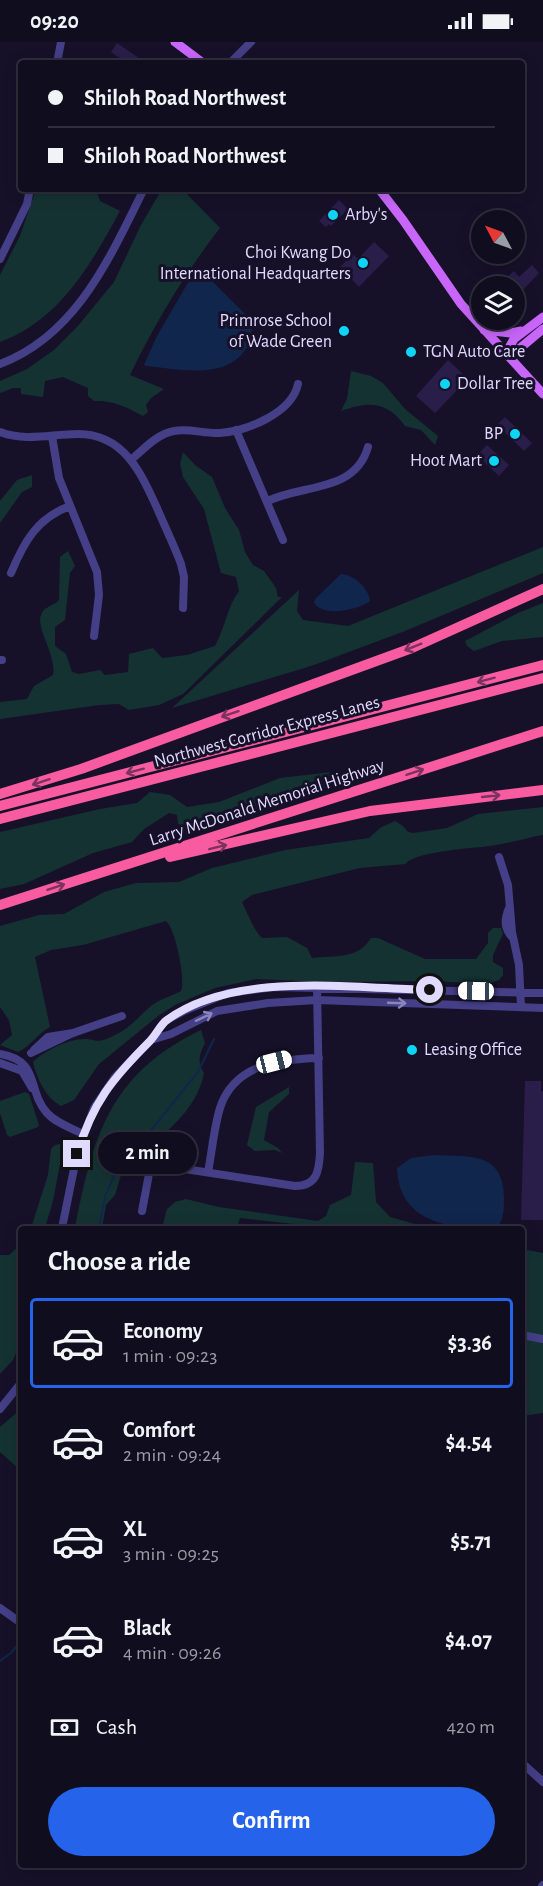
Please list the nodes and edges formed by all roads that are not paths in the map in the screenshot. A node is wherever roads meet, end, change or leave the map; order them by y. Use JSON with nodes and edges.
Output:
{"nodes":[{"id":1,"x":61,"y":42,"type":"edge"},
{"id":2,"x":175,"y":42,"type":"edge"},
{"id":3,"x":250,"y":42,"type":"edge"},
{"id":4,"x":58,"y":60,"type":"edge"},
{"id":5,"x":199,"y":60,"type":"edge"},
{"id":6,"x":233,"y":60,"type":"edge"},
{"id":7,"x":29,"y":192,"type":"edge"},
{"id":8,"x":142,"y":192,"type":"edge"},
{"id":9,"x":381,"y":192,"type":"edge"},
{"id":10,"x":0,"y":258,"type":"edge"},
{"id":11,"x":471,"y":315,"type":"edge"},
{"id":12,"x":543,"y":317,"type":"edge"},
{"id":13,"x":528,"y":326,"type":"junction"},
{"id":14,"x":525,"y":327,"type":"edge"},
{"id":15,"x":543,"y":329,"type":"edge"},
{"id":16,"x":484,"y":330,"type":"joint"},
{"id":17,"x":518,"y":330,"type":"edge"},
{"id":18,"x":506,"y":353,"type":"junction"},
{"id":19,"x":0,"y":364,"type":"edge"},
{"id":20,"x":298,"y":384,"type":"dead end"},
{"id":21,"x":542,"y":395,"type":"edge"},
{"id":22,"x":236,"y":430,"type":"junction"},
{"id":23,"x":0,"y":432,"type":"edge"},
{"id":24,"x":52,"y":436,"type":"junction"},
{"id":25,"x":368,"y":447,"type":"dead end"},
{"id":26,"x":132,"y":459,"type":"junction"},
{"id":27,"x":268,"y":501,"type":"junction"},
{"id":28,"x":70,"y":506,"type":"junction"},
{"id":29,"x":283,"y":540,"type":"dead end"},
{"id":30,"x":11,"y":573,"type":"dead end"},
{"id":31,"x":543,"y":589,"type":"edge"},
{"id":32,"x":183,"y":608,"type":"dead end"},
{"id":33,"x":94,"y":636,"type":"dead end"},
{"id":34,"x":543,"y":665,"type":"edge"},
{"id":35,"x":543,"y":678,"type":"edge"},
{"id":36,"x":543,"y":731,"type":"edge"},
{"id":37,"x":543,"y":790,"type":"edge"},
{"id":38,"x":0,"y":794,"type":"edge"},
{"id":39,"x":0,"y":806,"type":"edge"},
{"id":40,"x":0,"y":819,"type":"edge"},
{"id":41,"x":499,"y":857,"type":"dead end"},
{"id":42,"x":140,"y":861,"type":"junction"},
{"id":43,"x":0,"y":905,"type":"edge"},
{"id":44,"x":317,"y":987,"type":"junction"},
{"id":45,"x":522,"y":992,"type":"junction"},
{"id":46,"x":543,"y":993,"type":"edge"},
{"id":47,"x":317,"y":1000,"type":"junction"},
{"id":48,"x":521,"y":1007,"type":"junction"},
{"id":49,"x":543,"y":1008,"type":"edge"},
{"id":50,"x":122,"y":1016,"type":"dead end"},
{"id":51,"x":73,"y":1033,"type":"junction"},
{"id":52,"x":151,"y":1040,"type":"junction"},
{"id":53,"x":0,"y":1054,"type":"edge"},
{"id":54,"x":319,"y":1058,"type":"junction"},
{"id":55,"x":0,"y":1063,"type":"edge"},
{"id":56,"x":35,"y":1091,"type":"junction"},
{"id":57,"x":83,"y":1134,"type":"junction"},
{"id":58,"x":208,"y":1172,"type":"junction"},
{"id":59,"x":142,"y":1211,"type":"dead end"},
{"id":60,"x":62,"y":1226,"type":"edge"},
{"id":61,"x":525,"y":1335,"type":"edge"},
{"id":62,"x":543,"y":1338,"type":"edge"},
{"id":63,"x":18,"y":1387,"type":"edge"},
{"id":64,"x":0,"y":1409,"type":"edge"},
{"id":65,"x":0,"y":1608,"type":"edge"},
{"id":66,"x":18,"y":1621,"type":"edge"},
{"id":67,"x":525,"y":1766,"type":"edge"},
{"id":68,"x":543,"y":1782,"type":"edge"}],
"edges":[{"from":1,"to":4,"type":"street"},
{"from":2,"to":5,"type":"main road"},
{"from":3,"to":6,"type":"street"},
{"from":7,"to":10,"type":"street"},
{"from":8,"to":19,"type":"street"},
{"from":9,"to":11,"type":"main road"},
{"from":12,"to":13,"type":"main road"},
{"from":13,"to":14,"type":"main road"},
{"from":13,"to":18,"type":"main road"},
{"from":15,"to":18,"type":"main road"},
{"from":16,"to":17,"type":"main road"},
{"from":16,"to":18,"type":"main road"},
{"from":18,"to":21,"type":"main road"},
{"from":20,"to":22,"type":"street"},
{"from":22,"to":26,"type":"street"},
{"from":22,"to":27,"type":"street"},
{"from":23,"to":24,"type":"street"},
{"from":24,"to":26,"type":"street"},
{"from":24,"to":28,"type":"street"},
{"from":25,"to":27,"type":"street"},
{"from":26,"to":32,"type":"street"},
{"from":27,"to":29,"type":"street"},
{"from":28,"to":30,"type":"street"},
{"from":28,"to":33,"type":"street"},
{"from":31,"to":38,"type":"highway","one_way":true},
{"from":34,"to":39,"type":"highway","one_way":true},
{"from":35,"to":40,"type":"highway","name":"Northwest Corridor Express Lanes"},
{"from":42,"to":36,"type":"highway","name":"Larry McDonald Memorial Highway","one_way":true},
{"from":42,"to":37,"type":"highway","one_way":true},
{"from":41,"to":45,"type":"street"},
{"from":43,"to":42,"type":"highway","name":"Larry McDonald Memorial Highway","one_way":true},
{"from":44,"to":45,"type":"street"},
{"from":44,"to":47,"type":"street"},
{"from":44,"to":52,"type":"street"},
{"from":45,"to":46,"type":"street"},
{"from":45,"to":48,"type":"street"},
{"from":47,"to":48,"type":"street","one_way":true},
{"from":52,"to":47,"type":"street","one_way":true},
{"from":47,"to":54,"type":"street"},
{"from":48,"to":49,"type":"street"},
{"from":50,"to":51,"type":"street"},
{"from":51,"to":51,"type":"street"},
{"from":52,"to":57,"type":"street"},
{"from":53,"to":56,"type":"street"},
{"from":54,"to":58,"type":"street"},
{"from":54,"to":58,"type":"street"},
{"from":55,"to":56,"type":"street"},
{"from":56,"to":57,"type":"street"},
{"from":57,"to":60,"type":"street"},
{"from":58,"to":59,"type":"street"},
{"from":61,"to":62,"type":"street"},
{"from":63,"to":64,"type":"street"},
{"from":65,"to":66,"type":"street"},
{"from":67,"to":68,"type":"street"}]}
